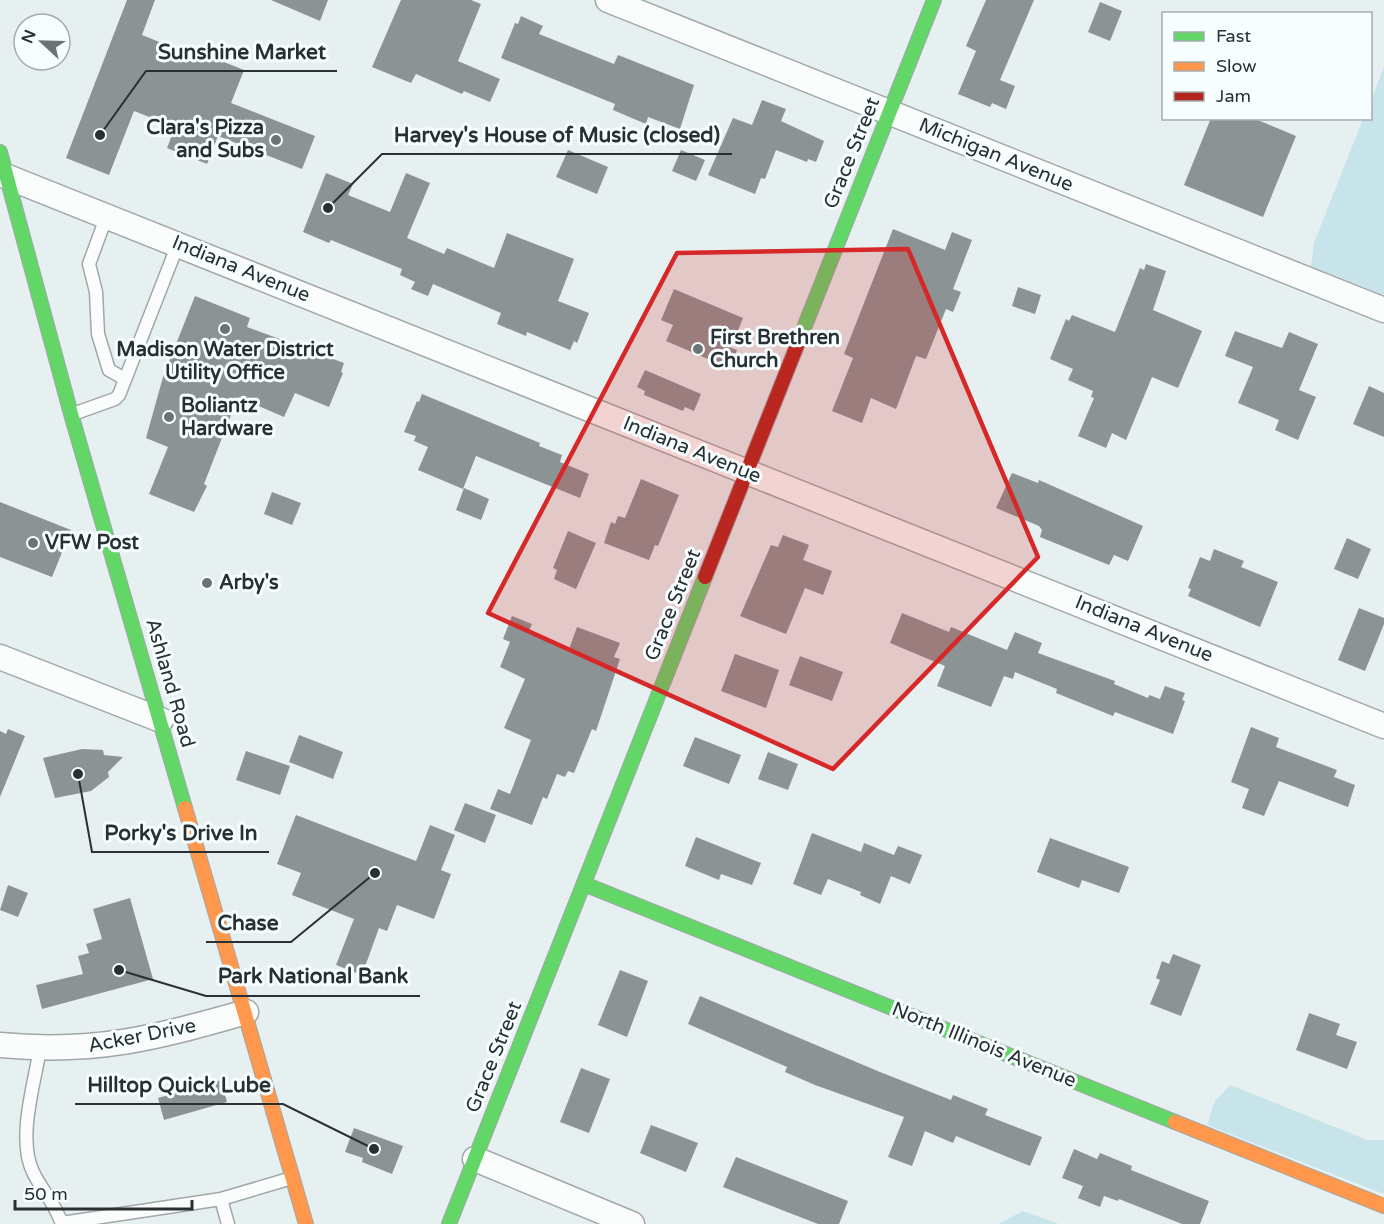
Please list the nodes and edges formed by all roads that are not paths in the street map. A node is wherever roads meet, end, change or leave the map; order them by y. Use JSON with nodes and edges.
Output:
{"nodes":[{"id":1,"x":608,"y":0,"type":"edge"},
{"id":2,"x":934,"y":0,"type":"edge"},
{"id":3,"x":889,"y":112,"type":"junction"},
{"id":4,"x":0,"y":152,"type":"edge"},
{"id":5,"x":3,"y":175,"type":"edge"},
{"id":6,"x":106,"y":216,"type":"junction"},
{"id":7,"x":177,"y":244,"type":"junction"},
{"id":8,"x":1384,"y":310,"type":"edge"},
{"id":9,"x":125,"y":379,"type":"junction"},
{"id":10,"x":72,"y":414,"type":"junction"},
{"id":11,"x":747,"y":472,"type":"junction"},
{"id":12,"x":0,"y":657,"type":"edge"},
{"id":13,"x":161,"y":720,"type":"junction"},
{"id":14,"x":1384,"y":726,"type":"edge"},
{"id":15,"x":584,"y":884,"type":"junction"},
{"id":16,"x":246,"y":1012,"type":"junction"},
{"id":17,"x":0,"y":1045,"type":"edge"},
{"id":18,"x":40,"y":1049,"type":"junction"},
{"id":19,"x":475,"y":1159,"type":"junction"},
{"id":20,"x":292,"y":1178,"type":"junction"},
{"id":21,"x":221,"y":1198,"type":"junction"},
{"id":22,"x":1384,"y":1206,"type":"edge"},
{"id":23,"x":62,"y":1223,"type":"edge"},
{"id":24,"x":228,"y":1224,"type":"edge"},
{"id":25,"x":306,"y":1224,"type":"edge"},
{"id":26,"x":449,"y":1224,"type":"edge"},
{"id":27,"x":632,"y":1224,"type":"edge"}],
"edges":[{"from":1,"to":3,"type":"street","name":"Michigan Avenue"},
{"from":2,"to":3,"type":"street","name":"Grace Street"},
{"from":3,"to":8,"type":"street","name":"Michigan Avenue"},
{"from":3,"to":11,"type":"street","name":"Grace Street"},
{"from":4,"to":5,"type":"street","name":"Ashland Road"},
{"from":5,"to":6,"type":"street","name":"Indiana Avenue"},
{"from":5,"to":10,"type":"street","name":"Ashland Road"},
{"from":6,"to":7,"type":"street","name":"Indiana Avenue"},
{"from":6,"to":9,"type":"lane"},
{"from":7,"to":9,"type":"lane"},
{"from":7,"to":11,"type":"street","name":"Indiana Avenue"},
{"from":9,"to":10,"type":"lane"},
{"from":10,"to":13,"type":"street","name":"Ashland Road"},
{"from":11,"to":14,"type":"street","name":"Indiana Avenue"},
{"from":11,"to":15,"type":"street","name":"Grace Street"},
{"from":12,"to":13,"type":"street"},
{"from":13,"to":16,"type":"street","name":"Ashland Road"},
{"from":15,"to":19,"type":"street","name":"Grace Street"},
{"from":15,"to":22,"type":"street","name":"North Illinois Avenue"},
{"from":16,"to":18,"type":"street","name":"Acker Drive"},
{"from":16,"to":20,"type":"street","name":"Ashland Road"},
{"from":17,"to":18,"type":"street","name":"Acker Drive"},
{"from":18,"to":23,"type":"lane"},
{"from":19,"to":26,"type":"street","name":"Grace Street"},
{"from":19,"to":27,"type":"street"},
{"from":20,"to":21,"type":"lane"},
{"from":20,"to":25,"type":"street","name":"Ashland Road"},
{"from":21,"to":23,"type":"lane"},
{"from":21,"to":24,"type":"lane"}]}
